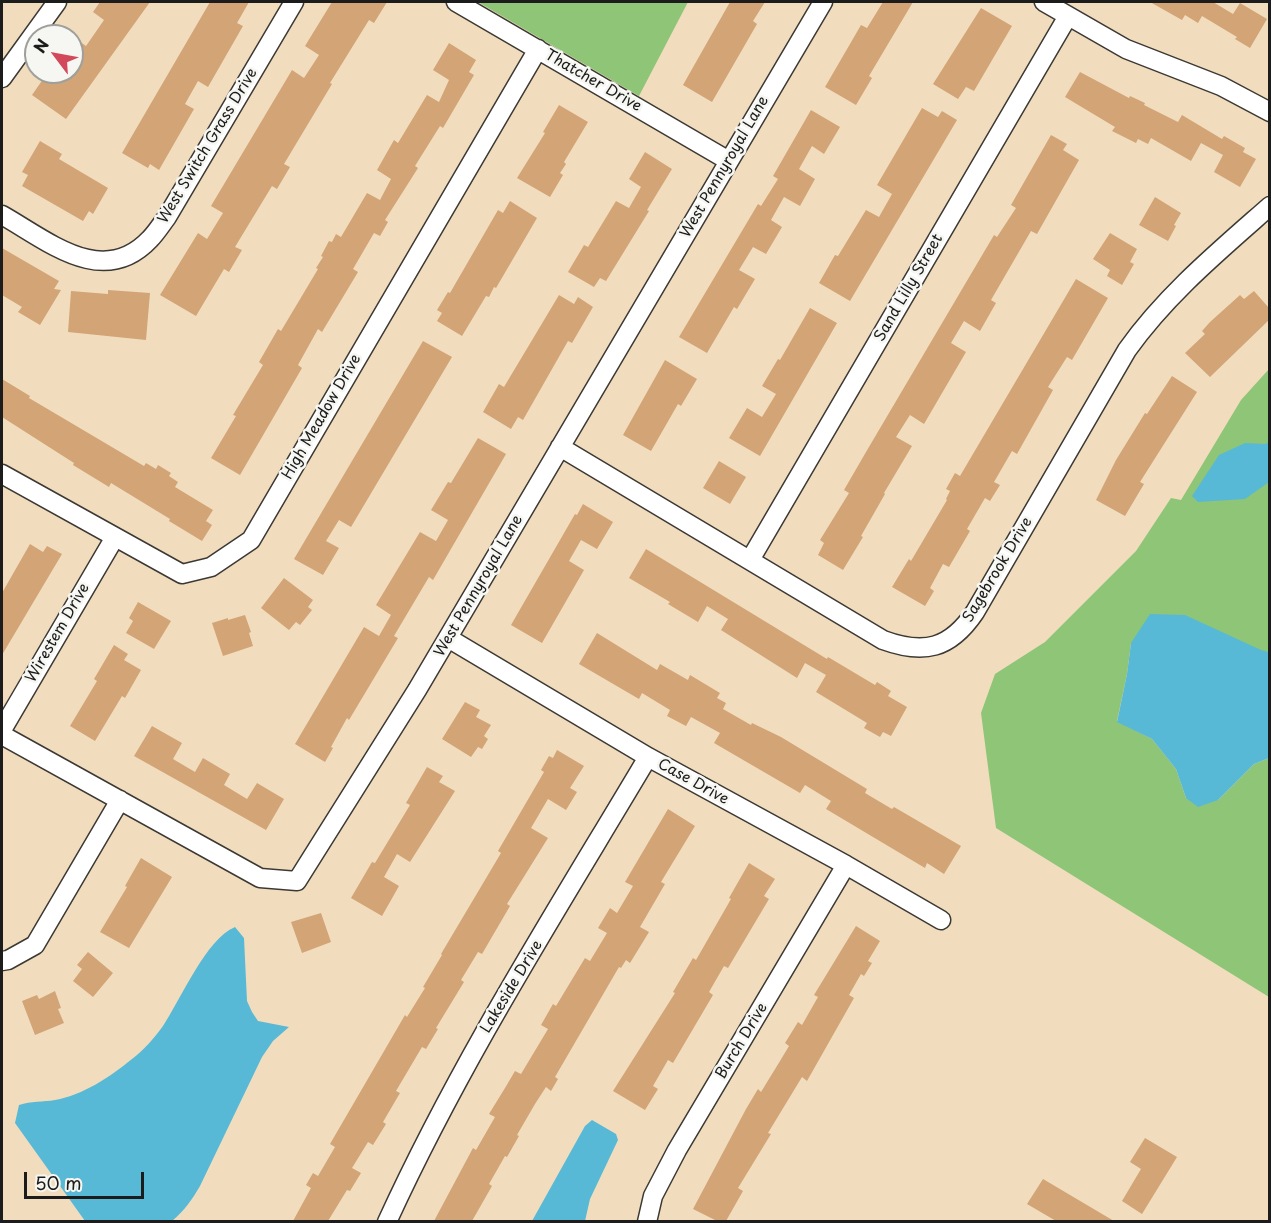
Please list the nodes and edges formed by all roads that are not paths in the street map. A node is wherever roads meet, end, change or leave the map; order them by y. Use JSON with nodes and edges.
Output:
{"nodes":[{"id":1,"x":57,"y":2,"type":"edge"},
{"id":2,"x":294,"y":2,"type":"edge"},
{"id":3,"x":456,"y":2,"type":"edge"},
{"id":4,"x":823,"y":2,"type":"edge"},
{"id":5,"x":1044,"y":2,"type":"edge"},
{"id":6,"x":1068,"y":16,"type":"junction"},
{"id":7,"x":538,"y":49,"type":"junction"},
{"id":8,"x":2,"y":78,"type":"edge"},
{"id":9,"x":1269,"y":112,"type":"edge"},
{"id":10,"x":729,"y":161,"type":"junction"},
{"id":11,"x":1269,"y":206,"type":"edge"},
{"id":12,"x":2,"y":215,"type":"edge"},
{"id":13,"x":560,"y":447,"type":"junction"},
{"id":14,"x":2,"y":474,"type":"edge"},
{"id":15,"x":115,"y":537,"type":"junction"},
{"id":16,"x":750,"y":560,"type":"junction"},
{"id":17,"x":448,"y":638,"type":"junction"},
{"id":18,"x":2,"y":730,"type":"edge"},
{"id":19,"x":2,"y":735,"type":"edge"},
{"id":20,"x":648,"y":757,"type":"junction"},
{"id":21,"x":120,"y":800,"type":"junction"},
{"id":22,"x":846,"y":865,"type":"junction"},
{"id":23,"x":941,"y":920,"type":"dead end"},
{"id":24,"x":2,"y":961,"type":"edge"},
{"id":25,"x":387,"y":1221,"type":"edge"},
{"id":26,"x":647,"y":1221,"type":"edge"}],
"edges":[{"from":1,"to":8,"type":"street"},
{"from":2,"to":12,"type":"street","name":"West Switch Grass Drive"},
{"from":3,"to":7,"type":"street","name":"Thatcher Drive"},
{"from":4,"to":10,"type":"street","name":"West Pennyroyal Lane"},
{"from":5,"to":6,"type":"street"},
{"from":6,"to":9,"type":"street"},
{"from":6,"to":16,"type":"street","name":"Sand Lilly Street"},
{"from":7,"to":10,"type":"street","name":"Thatcher Drive"},
{"from":7,"to":15,"type":"street","name":"High Meadow Drive"},
{"from":10,"to":13,"type":"street","name":"West Pennyroyal Lane"},
{"from":11,"to":16,"type":"street","name":"Sagebrook Drive"},
{"from":13,"to":16,"type":"street","name":"Sagebrook Drive"},
{"from":13,"to":17,"type":"street","name":"West Pennyroyal Lane"},
{"from":14,"to":15,"type":"street","name":"High Meadow Drive"},
{"from":15,"to":18,"type":"street","name":"Wirestem Drive"},
{"from":17,"to":20,"type":"street","name":"Case Drive"},
{"from":17,"to":21,"type":"street","name":"West Pennyroyal Lane"},
{"from":19,"to":21,"type":"street","name":"West Pennyroyal Lane"},
{"from":20,"to":22,"type":"street","name":"Case Drive"},
{"from":20,"to":25,"type":"street","name":"Lakeside Drive"},
{"from":21,"to":24,"type":"street"},
{"from":22,"to":23,"type":"street","name":"Case Drive"},
{"from":22,"to":26,"type":"street","name":"Burch Drive"}]}
